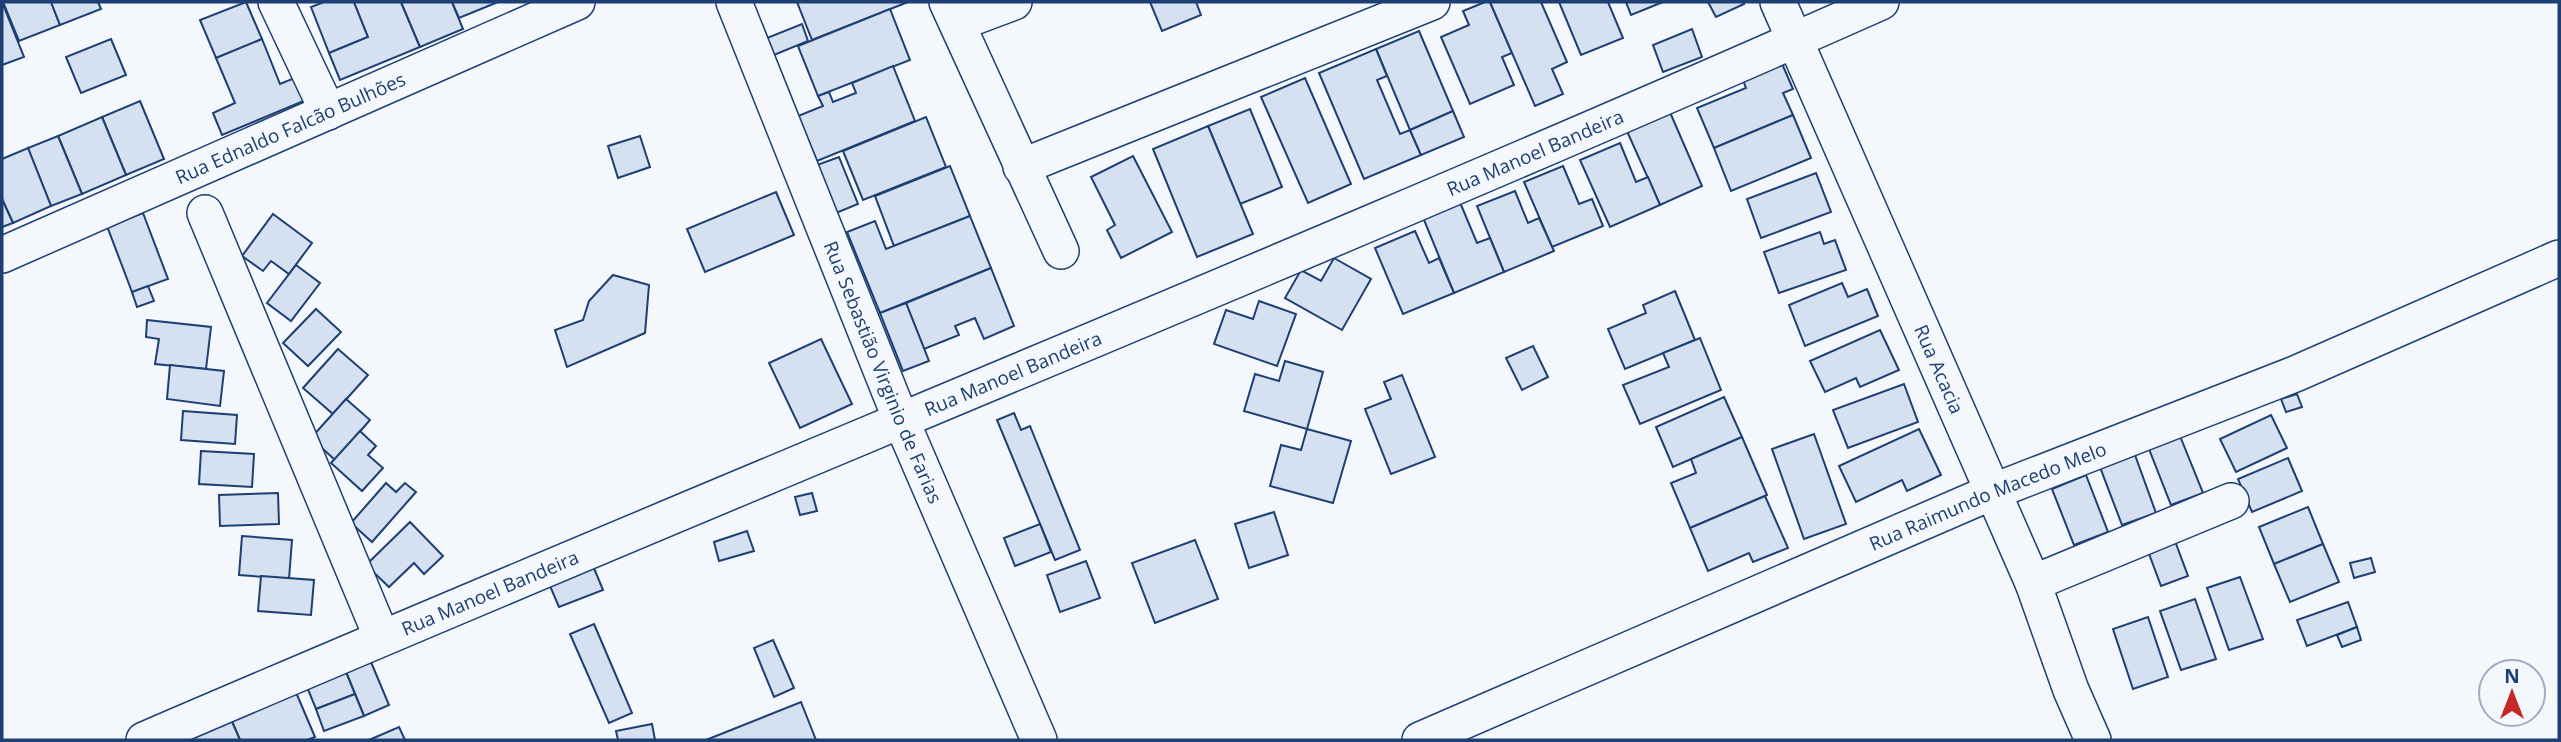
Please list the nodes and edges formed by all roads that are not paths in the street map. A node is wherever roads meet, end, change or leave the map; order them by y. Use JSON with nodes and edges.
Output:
{"nodes":[{"id":1,"x":276,"y":2,"type":"edge"},
{"id":2,"x":577,"y":2,"type":"edge"},
{"id":3,"x":734,"y":2,"type":"edge"},
{"id":4,"x":1014,"y":2,"type":"edge"},
{"id":5,"x":1432,"y":2,"type":"edge"},
{"id":6,"x":1778,"y":2,"type":"edge"},
{"id":7,"x":1881,"y":2,"type":"edge"},
{"id":8,"x":953,"y":12,"type":"edge"},
{"id":9,"x":1794,"y":40,"type":"junction"},
{"id":10,"x":328,"y":112,"type":"junction"},
{"id":11,"x":1021,"y":167,"type":"junction"},
{"id":12,"x":205,"y":212,"type":"dead end"},
{"id":13,"x":1061,"y":251,"type":"dead end"},
{"id":14,"x":2,"y":255,"type":"edge"},
{"id":15,"x":2559,"y":258,"type":"edge"},
{"id":16,"x":901,"y":421,"type":"junction"},
{"id":17,"x":1992,"y":492,"type":"junction"},
{"id":18,"x":2231,"y":501,"type":"dead end"},
{"id":19,"x":2033,"y":583,"type":"junction"},
{"id":20,"x":382,"y":638,"type":"junction"},
{"id":21,"x":144,"y":740,"type":"edge"},
{"id":22,"x":1038,"y":740,"type":"edge"},
{"id":23,"x":1420,"y":740,"type":"edge"},
{"id":24,"x":2092,"y":740,"type":"edge"}],
"edges":[{"from":1,"to":10,"type":"street"},
{"from":2,"to":10,"type":"street","name":"Rua Ednaldo Falcão Bulhões"},
{"from":3,"to":16,"type":"street","name":"Rua Sebastião Virginio de Farias"},
{"from":4,"to":8,"type":"street"},
{"from":5,"to":11,"type":"street"},
{"from":6,"to":9,"type":"street","name":"Rua Acacia"},
{"from":7,"to":9,"type":"street","name":"Rua Manoel Bandeira"},
{"from":8,"to":11,"type":"street"},
{"from":9,"to":16,"type":"street","name":"Rua Manoel Bandeira"},
{"from":9,"to":17,"type":"street","name":"Rua Acacia"},
{"from":10,"to":14,"type":"street","name":"Rua Ednaldo Falcão Bulhões"},
{"from":11,"to":13,"type":"street"},
{"from":12,"to":20,"type":"street"},
{"from":15,"to":17,"type":"street","name":"Rua Raimundo Macedo Melo"},
{"from":16,"to":20,"type":"street","name":"Rua Manoel Bandeira"},
{"from":16,"to":22,"type":"street","name":"Rua Sebastião Virginio de Farias"},
{"from":17,"to":19,"type":"street","name":"Rua Acacia"},
{"from":17,"to":23,"type":"street","name":"Rua Raimundo Macedo Melo"},
{"from":18,"to":19,"type":"street"},
{"from":19,"to":24,"type":"street","name":"Rua Acacia"},
{"from":20,"to":21,"type":"street","name":"Rua Manoel Bandeira"}]}
